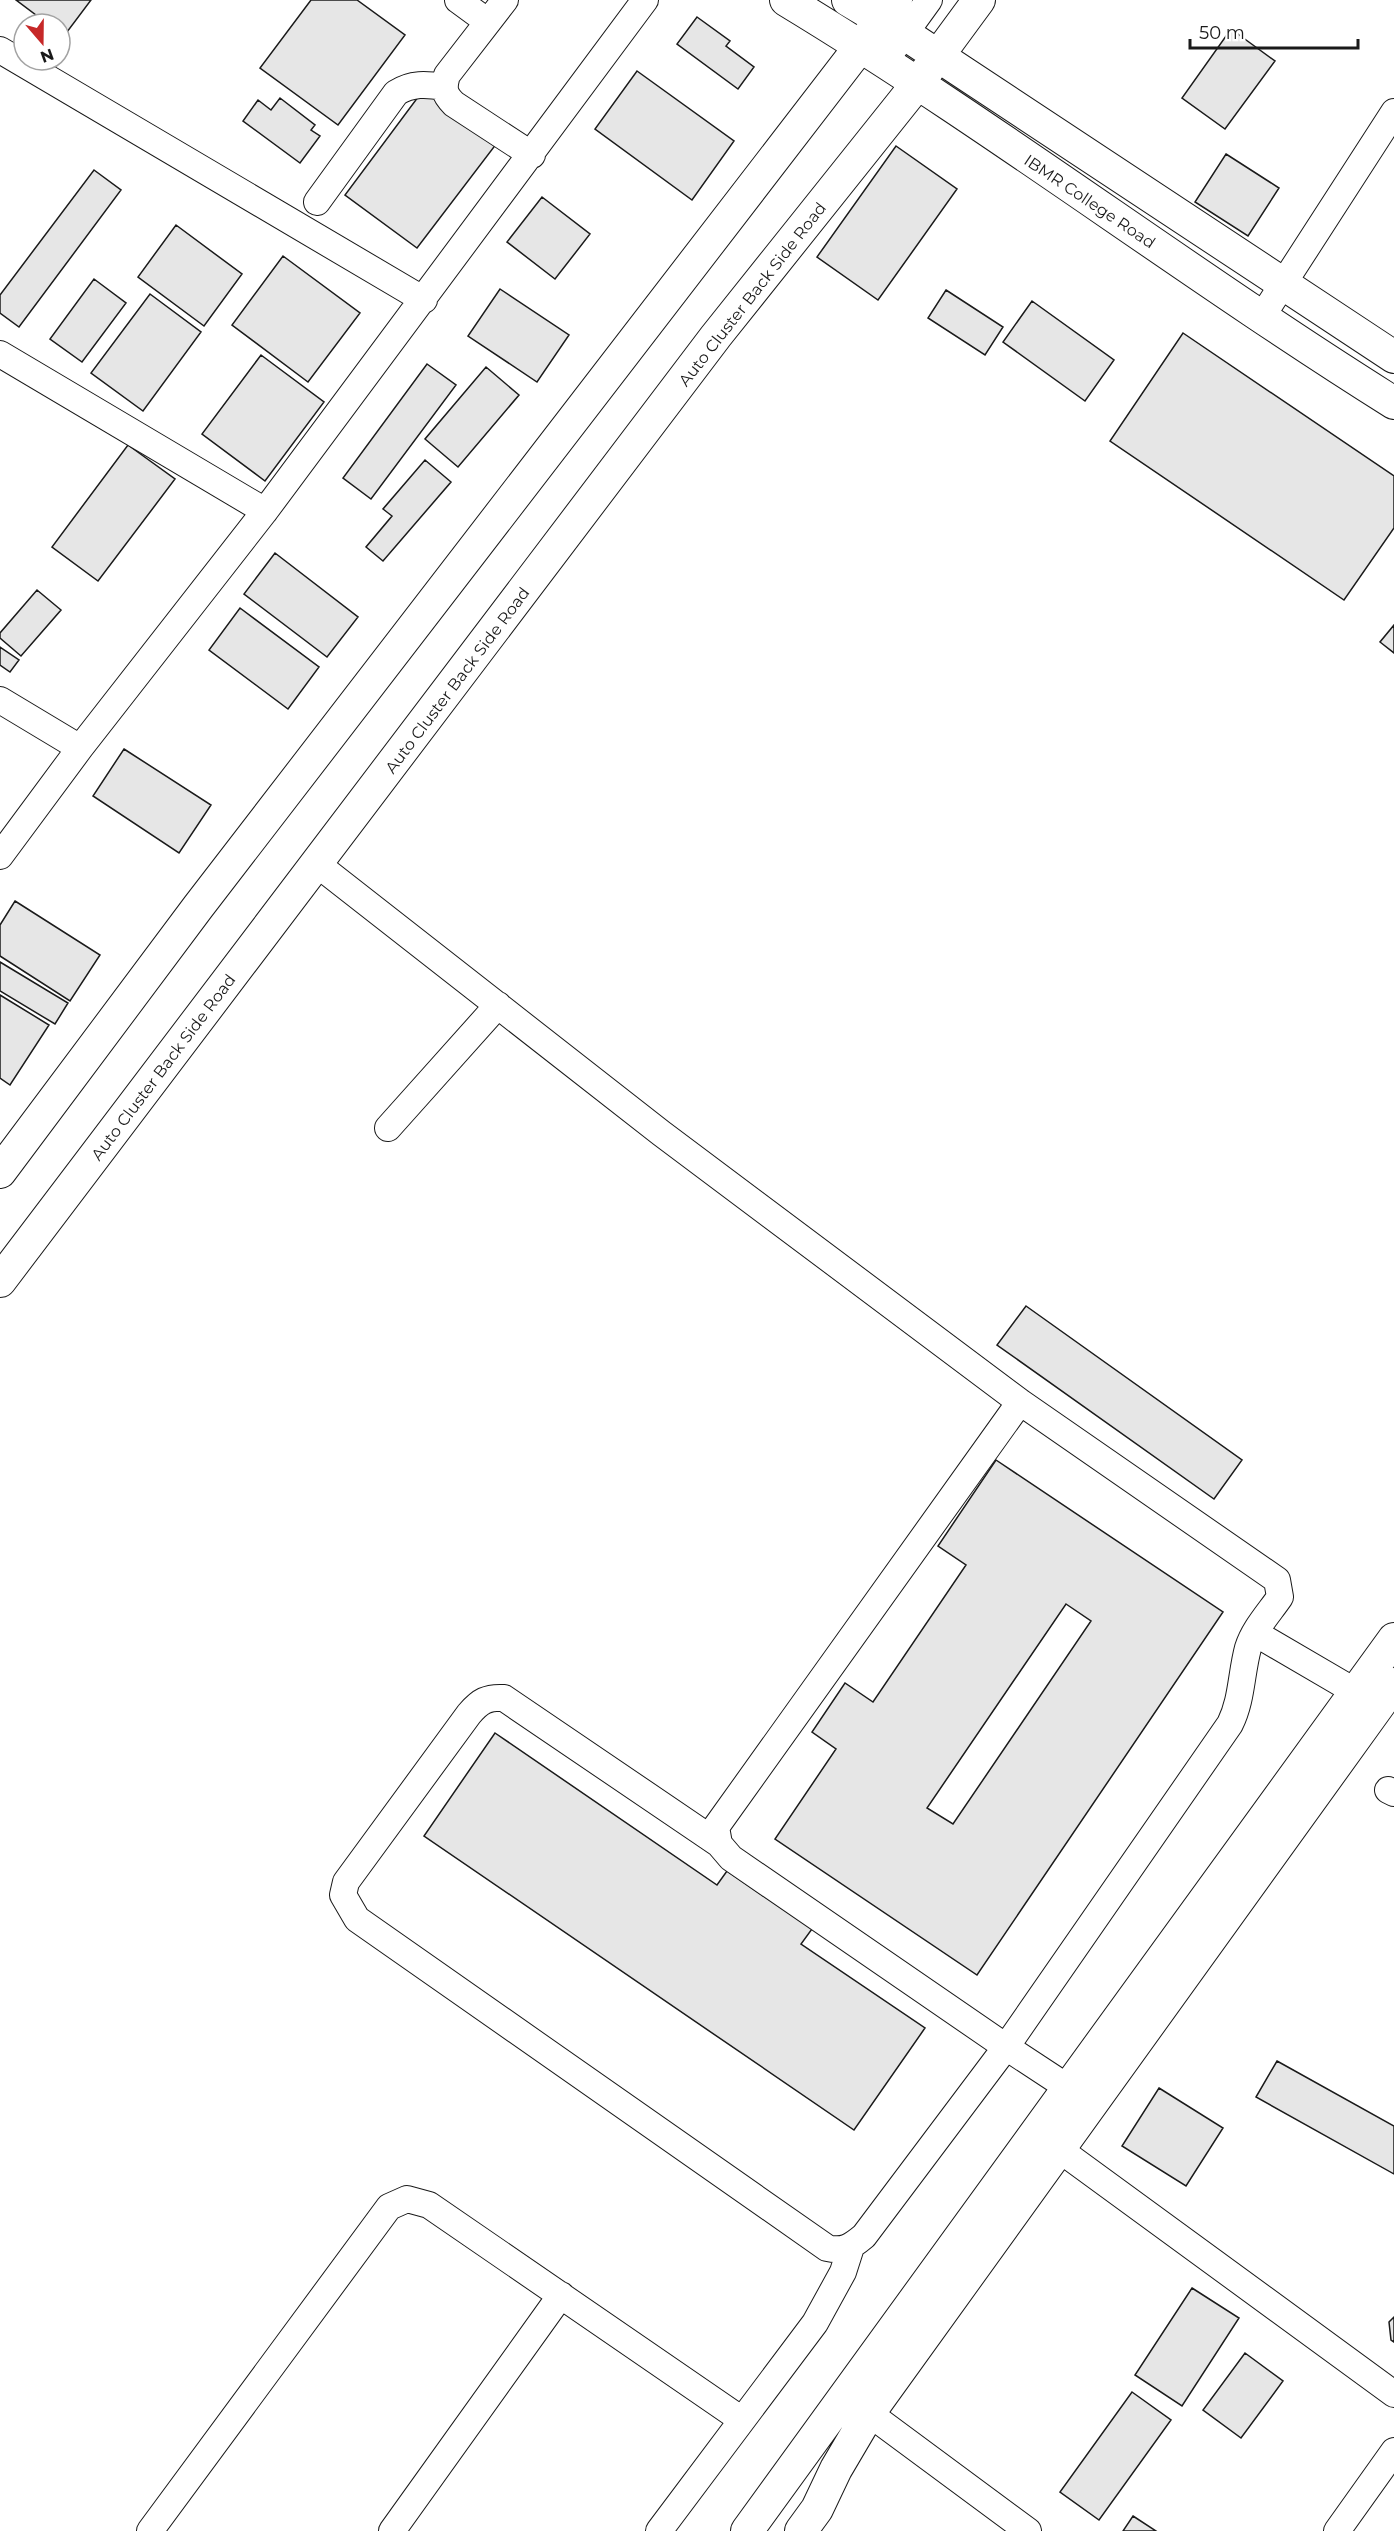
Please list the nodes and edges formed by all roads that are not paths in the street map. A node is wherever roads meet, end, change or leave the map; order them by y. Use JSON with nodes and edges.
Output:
{"nodes":[{"id":1,"x":458,"y":0,"type":"edge"},
{"id":2,"x":505,"y":0,"type":"edge"},
{"id":3,"x":645,"y":0,"type":"edge"},
{"id":4,"x":786,"y":0,"type":"edge"},
{"id":5,"x":848,"y":0,"type":"edge"},
{"id":6,"x":929,"y":0,"type":"edge"},
{"id":7,"x":980,"y":0,"type":"edge"},
{"id":8,"x":894,"y":18,"type":"edge"},
{"id":9,"x":488,"y":22,"type":"junction"},
{"id":10,"x":0,"y":50,"type":"edge"},
{"id":11,"x":874,"y":54,"type":"junction"},
{"id":12,"x":938,"y":56,"type":"junction"},
{"id":13,"x":918,"y":83,"type":"junction"},
{"id":14,"x":444,"y":87,"type":"junction"},
{"id":15,"x":1394,"y":112,"type":"edge"},
{"id":16,"x":532,"y":155,"type":"junction"},
{"id":17,"x":317,"y":202,"type":"dead end"},
{"id":18,"x":1283,"y":285,"type":"junction"},
{"id":19,"x":424,"y":300,"type":"junction"},
{"id":20,"x":1262,"y":318,"type":"junction"},
{"id":21,"x":0,"y":354,"type":"edge"},
{"id":22,"x":1394,"y":357,"type":"edge"},
{"id":23,"x":1394,"y":403,"type":"edge"},
{"id":24,"x":265,"y":512,"type":"junction"},
{"id":25,"x":0,"y":700,"type":"edge"},
{"id":26,"x":80,"y":748,"type":"junction"},
{"id":27,"x":0,"y":856,"type":"edge"},
{"id":28,"x":317,"y":864,"type":"junction"},
{"id":29,"x":498,"y":1005,"type":"junction"},
{"id":30,"x":388,"y":1128,"type":"dead end"},
{"id":31,"x":0,"y":1172,"type":"edge"},
{"id":32,"x":0,"y":1281,"type":"edge"},
{"id":33,"x":1020,"y":1402,"type":"junction"},
{"id":34,"x":1255,"y":1633,"type":"junction"},
{"id":35,"x":1392,"y":1646,"type":"edge"},
{"id":36,"x":1394,"y":1684,"type":"edge"},
{"id":37,"x":1356,"y":1692,"type":"junction"},
{"id":38,"x":719,"y":1844,"type":"junction"},
{"id":39,"x":1006,"y":2047,"type":"junction"},
{"id":40,"x":1067,"y":2087,"type":"junction"},
{"id":41,"x":1047,"y":2140,"type":"junction"},
{"id":42,"x":851,"y":2247,"type":"junction"},
{"id":43,"x":561,"y":2295,"type":"junction"},
{"id":44,"x":1394,"y":2394,"type":"edge"},
{"id":45,"x":857,"y":2404,"type":"junction"},
{"id":46,"x":742,"y":2420,"type":"junction"},
{"id":47,"x":1394,"y":2451,"type":"edge"},
{"id":48,"x":836,"y":2469,"type":"junction"},
{"id":49,"x":150,"y":2531,"type":"edge"},
{"id":50,"x":392,"y":2531,"type":"edge"},
{"id":51,"x":659,"y":2531,"type":"edge"},
{"id":52,"x":747,"y":2531,"type":"edge"},
{"id":53,"x":774,"y":2531,"type":"edge"},
{"id":54,"x":801,"y":2531,"type":"edge"},
{"id":55,"x":1028,"y":2531,"type":"edge"},
{"id":56,"x":1338,"y":2531,"type":"edge"}],
"edges":[{"from":1,"to":9,"type":"street"},
{"from":2,"to":9,"type":"street"},
{"from":3,"to":16,"type":"street"},
{"from":4,"to":11,"type":"main road","name":"IBMR College Road"},
{"from":5,"to":8,"type":"main road"},
{"from":6,"to":8,"type":"street"},
{"from":7,"to":12,"type":"main road","name":"Auto Cluster Back Side Road"},
{"from":8,"to":11,"type":"main road"},
{"from":8,"to":12,"type":"main road"},
{"from":9,"to":14,"type":"street"},
{"from":10,"to":19,"type":"street"},
{"from":11,"to":13,"type":"main road","name":"IBMR College Road"},
{"from":11,"to":31,"type":"main road"},
{"from":12,"to":13,"type":"main road","name":"Auto Cluster Back Side Road"},
{"from":12,"to":18,"type":"main road"},
{"from":13,"to":20,"type":"main road","name":"IBMR College Road"},
{"from":13,"to":28,"type":"main road","name":"Auto Cluster Back Side Road"},
{"from":14,"to":16,"type":"street"},
{"from":14,"to":17,"type":"street"},
{"from":15,"to":18,"type":"street"},
{"from":16,"to":19,"type":"street"},
{"from":18,"to":20,"type":"street"},
{"from":18,"to":22,"type":"main road"},
{"from":19,"to":24,"type":"street"},
{"from":20,"to":23,"type":"main road","name":"IBMR College Road"},
{"from":21,"to":24,"type":"street"},
{"from":24,"to":26,"type":"street"},
{"from":25,"to":26,"type":"street"},
{"from":26,"to":27,"type":"street"},
{"from":28,"to":29,"type":"street"},
{"from":28,"to":32,"type":"main road","name":"Auto Cluster Back Side Road"},
{"from":29,"to":30,"type":"street"},
{"from":29,"to":33,"type":"street"},
{"from":33,"to":34,"type":"street"},
{"from":33,"to":38,"type":"street"},
{"from":34,"to":37,"type":"street"},
{"from":34,"to":39,"type":"street"},
{"from":35,"to":37,"type":"main road"},
{"from":36,"to":41,"type":"main road"},
{"from":37,"to":40,"type":"main road"},
{"from":38,"to":39,"type":"street"},
{"from":38,"to":42,"type":"street"},
{"from":39,"to":40,"type":"street"},
{"from":39,"to":42,"type":"street"},
{"from":40,"to":41,"type":"main road"},
{"from":41,"to":44,"type":"street"},
{"from":41,"to":45,"type":"main road"},
{"from":42,"to":46,"type":"street"},
{"from":43,"to":46,"type":"street"},
{"from":43,"to":49,"type":"street"},
{"from":43,"to":50,"type":"street"},
{"from":45,"to":48,"type":"main road"},
{"from":45,"to":52,"type":"main road"},
{"from":45,"to":55,"type":"street"},
{"from":46,"to":51,"type":"street"},
{"from":47,"to":56,"type":"street"},
{"from":48,"to":53,"type":"main road"},
{"from":48,"to":54,"type":"main road"}]}
